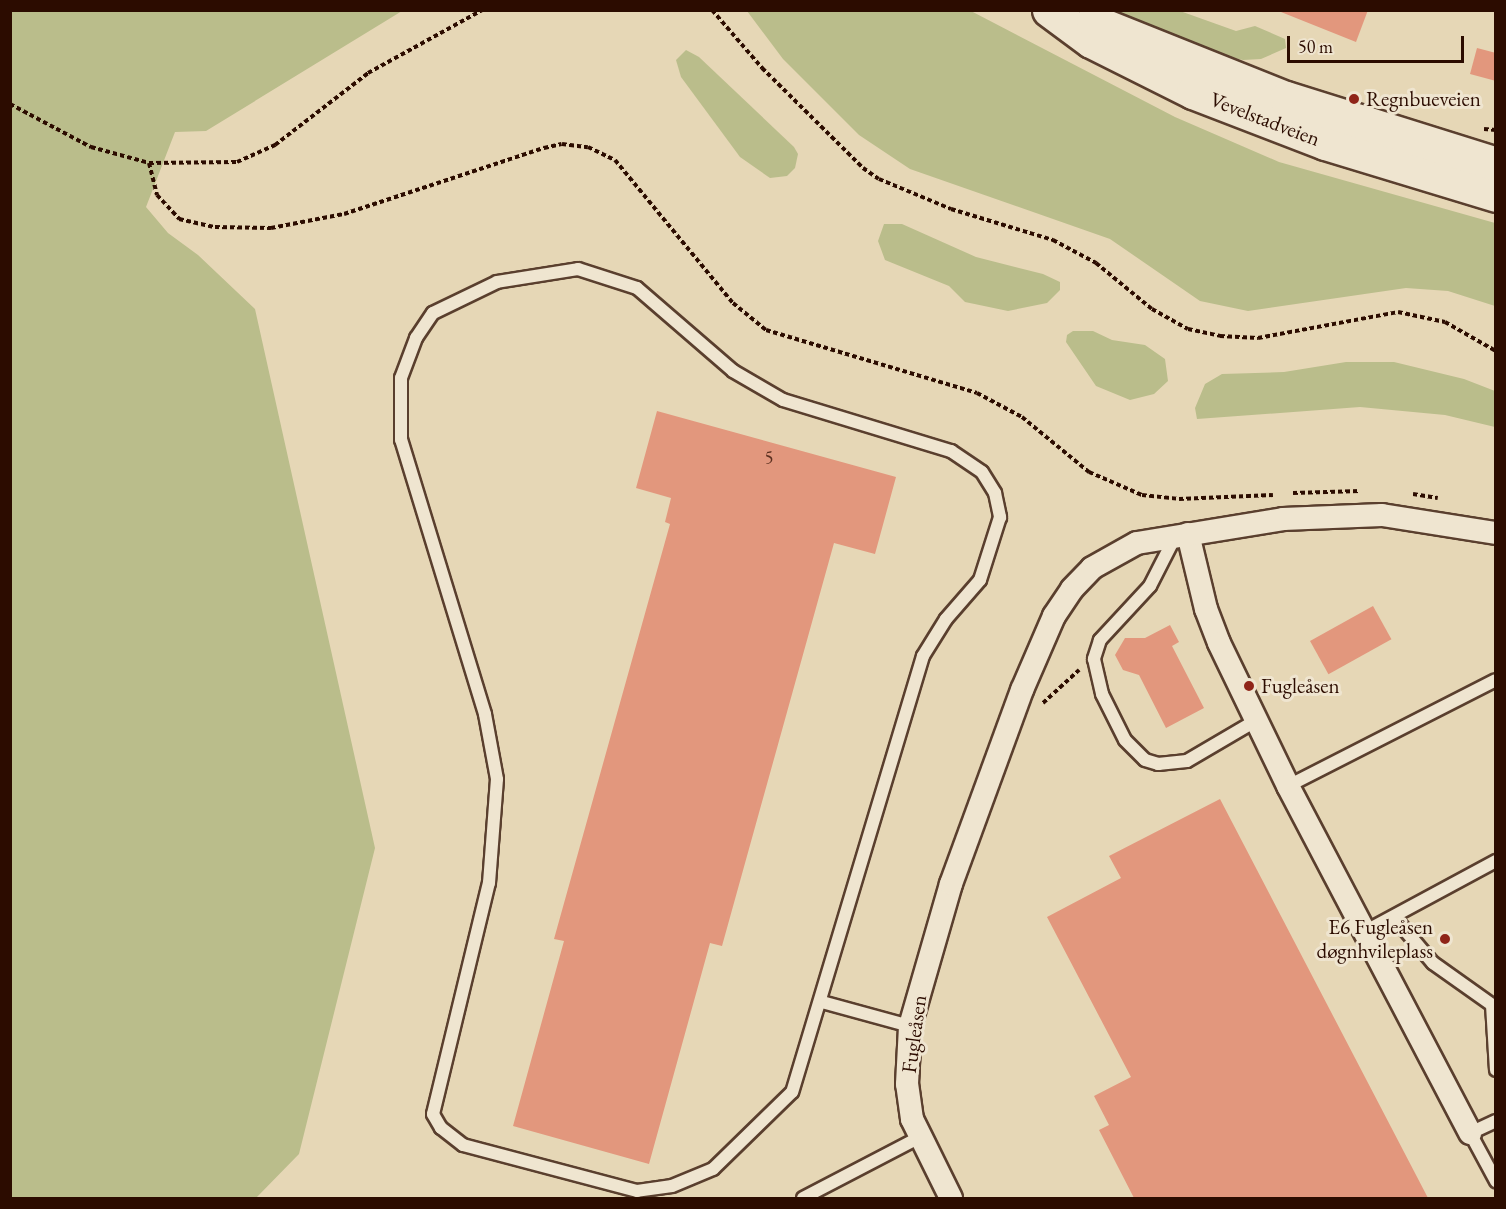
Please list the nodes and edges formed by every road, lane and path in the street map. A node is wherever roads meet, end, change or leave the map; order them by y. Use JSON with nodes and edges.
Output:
{"nodes":[{"id":1,"x":482,"y":10,"type":"edge"},
{"id":2,"x":712,"y":10,"type":"edge"},
{"id":3,"x":1049,"y":10,"type":"edge"},
{"id":4,"x":1060,"y":10,"type":"edge"},
{"id":5,"x":10,"y":104,"type":"edge"},
{"id":6,"x":149,"y":163,"type":"junction"},
{"id":7,"x":1496,"y":164,"type":"edge"},
{"id":8,"x":1496,"y":195,"type":"edge"},
{"id":9,"x":1496,"y":351,"type":"edge"},
{"id":10,"x":1369,"y":491,"type":"dead end"},
{"id":11,"x":1287,"y":494,"type":"dead end"},
{"id":12,"x":1406,"y":494,"type":"dead end"},
{"id":13,"x":1277,"y":495,"type":"dead end"},
{"id":14,"x":1444,"y":500,"type":"dead end"},
{"id":15,"x":1496,"y":533,"type":"edge"},
{"id":16,"x":1182,"y":535,"type":"junction"},
{"id":17,"x":1094,"y":659,"type":"junction"},
{"id":18,"x":1496,"y":680,"type":"edge"},
{"id":19,"x":1038,"y":712,"type":"dead end"},
{"id":20,"x":1257,"y":720,"type":"junction"},
{"id":21,"x":1288,"y":786,"type":"junction"},
{"id":22,"x":1496,"y":861,"type":"edge"},
{"id":23,"x":1394,"y":917,"type":"junction"},
{"id":24,"x":1366,"y":931,"type":"junction"},
{"id":25,"x":822,"y":1002,"type":"junction"},
{"id":26,"x":1494,"y":1004,"type":"edge"},
{"id":27,"x":910,"y":1026,"type":"junction"},
{"id":28,"x":1496,"y":1070,"type":"edge"},
{"id":29,"x":1496,"y":1121,"type":"edge"},
{"id":30,"x":1470,"y":1133,"type":"junction"},
{"id":31,"x":920,"y":1137,"type":"junction"},
{"id":32,"x":1496,"y":1180,"type":"edge"},
{"id":33,"x":803,"y":1198,"type":"edge"},
{"id":34,"x":951,"y":1198,"type":"edge"}],
"edges":[{"from":1,"to":6,"type":"path"},
{"from":2,"to":9,"type":"path"},
{"from":3,"to":8,"type":"main road","name":"Vevelstadveien"},
{"from":4,"to":7,"type":"main road","name":"Vevelstadveien"},
{"from":5,"to":6,"type":"path"},
{"from":6,"to":13,"type":"path"},
{"from":10,"to":11,"type":"path"},
{"from":12,"to":14,"type":"path"},
{"from":15,"to":16,"type":"street","name":"Fugleåsen"},
{"from":16,"to":17,"type":"lane"},
{"from":16,"to":20,"type":"street"},
{"from":16,"to":27,"type":"street","name":"Fugleåsen"},
{"from":17,"to":19,"type":"path"},
{"from":17,"to":20,"type":"lane"},
{"from":18,"to":21,"type":"lane"},
{"from":20,"to":21,"type":"street"},
{"from":21,"to":24,"type":"street"},
{"from":22,"to":23,"type":"lane"},
{"from":23,"to":24,"type":"lane"},
{"from":23,"to":26,"type":"lane"},
{"from":24,"to":30,"type":"street"},
{"from":25,"to":25,"type":"lane"},
{"from":25,"to":27,"type":"lane"},
{"from":26,"to":28,"type":"lane"},
{"from":27,"to":31,"type":"street","name":"Fugleåsen"},
{"from":29,"to":30,"type":"lane"},
{"from":30,"to":32,"type":"lane"},
{"from":31,"to":33,"type":"lane"},
{"from":31,"to":34,"type":"street","name":"Fugleåsen"}]}
